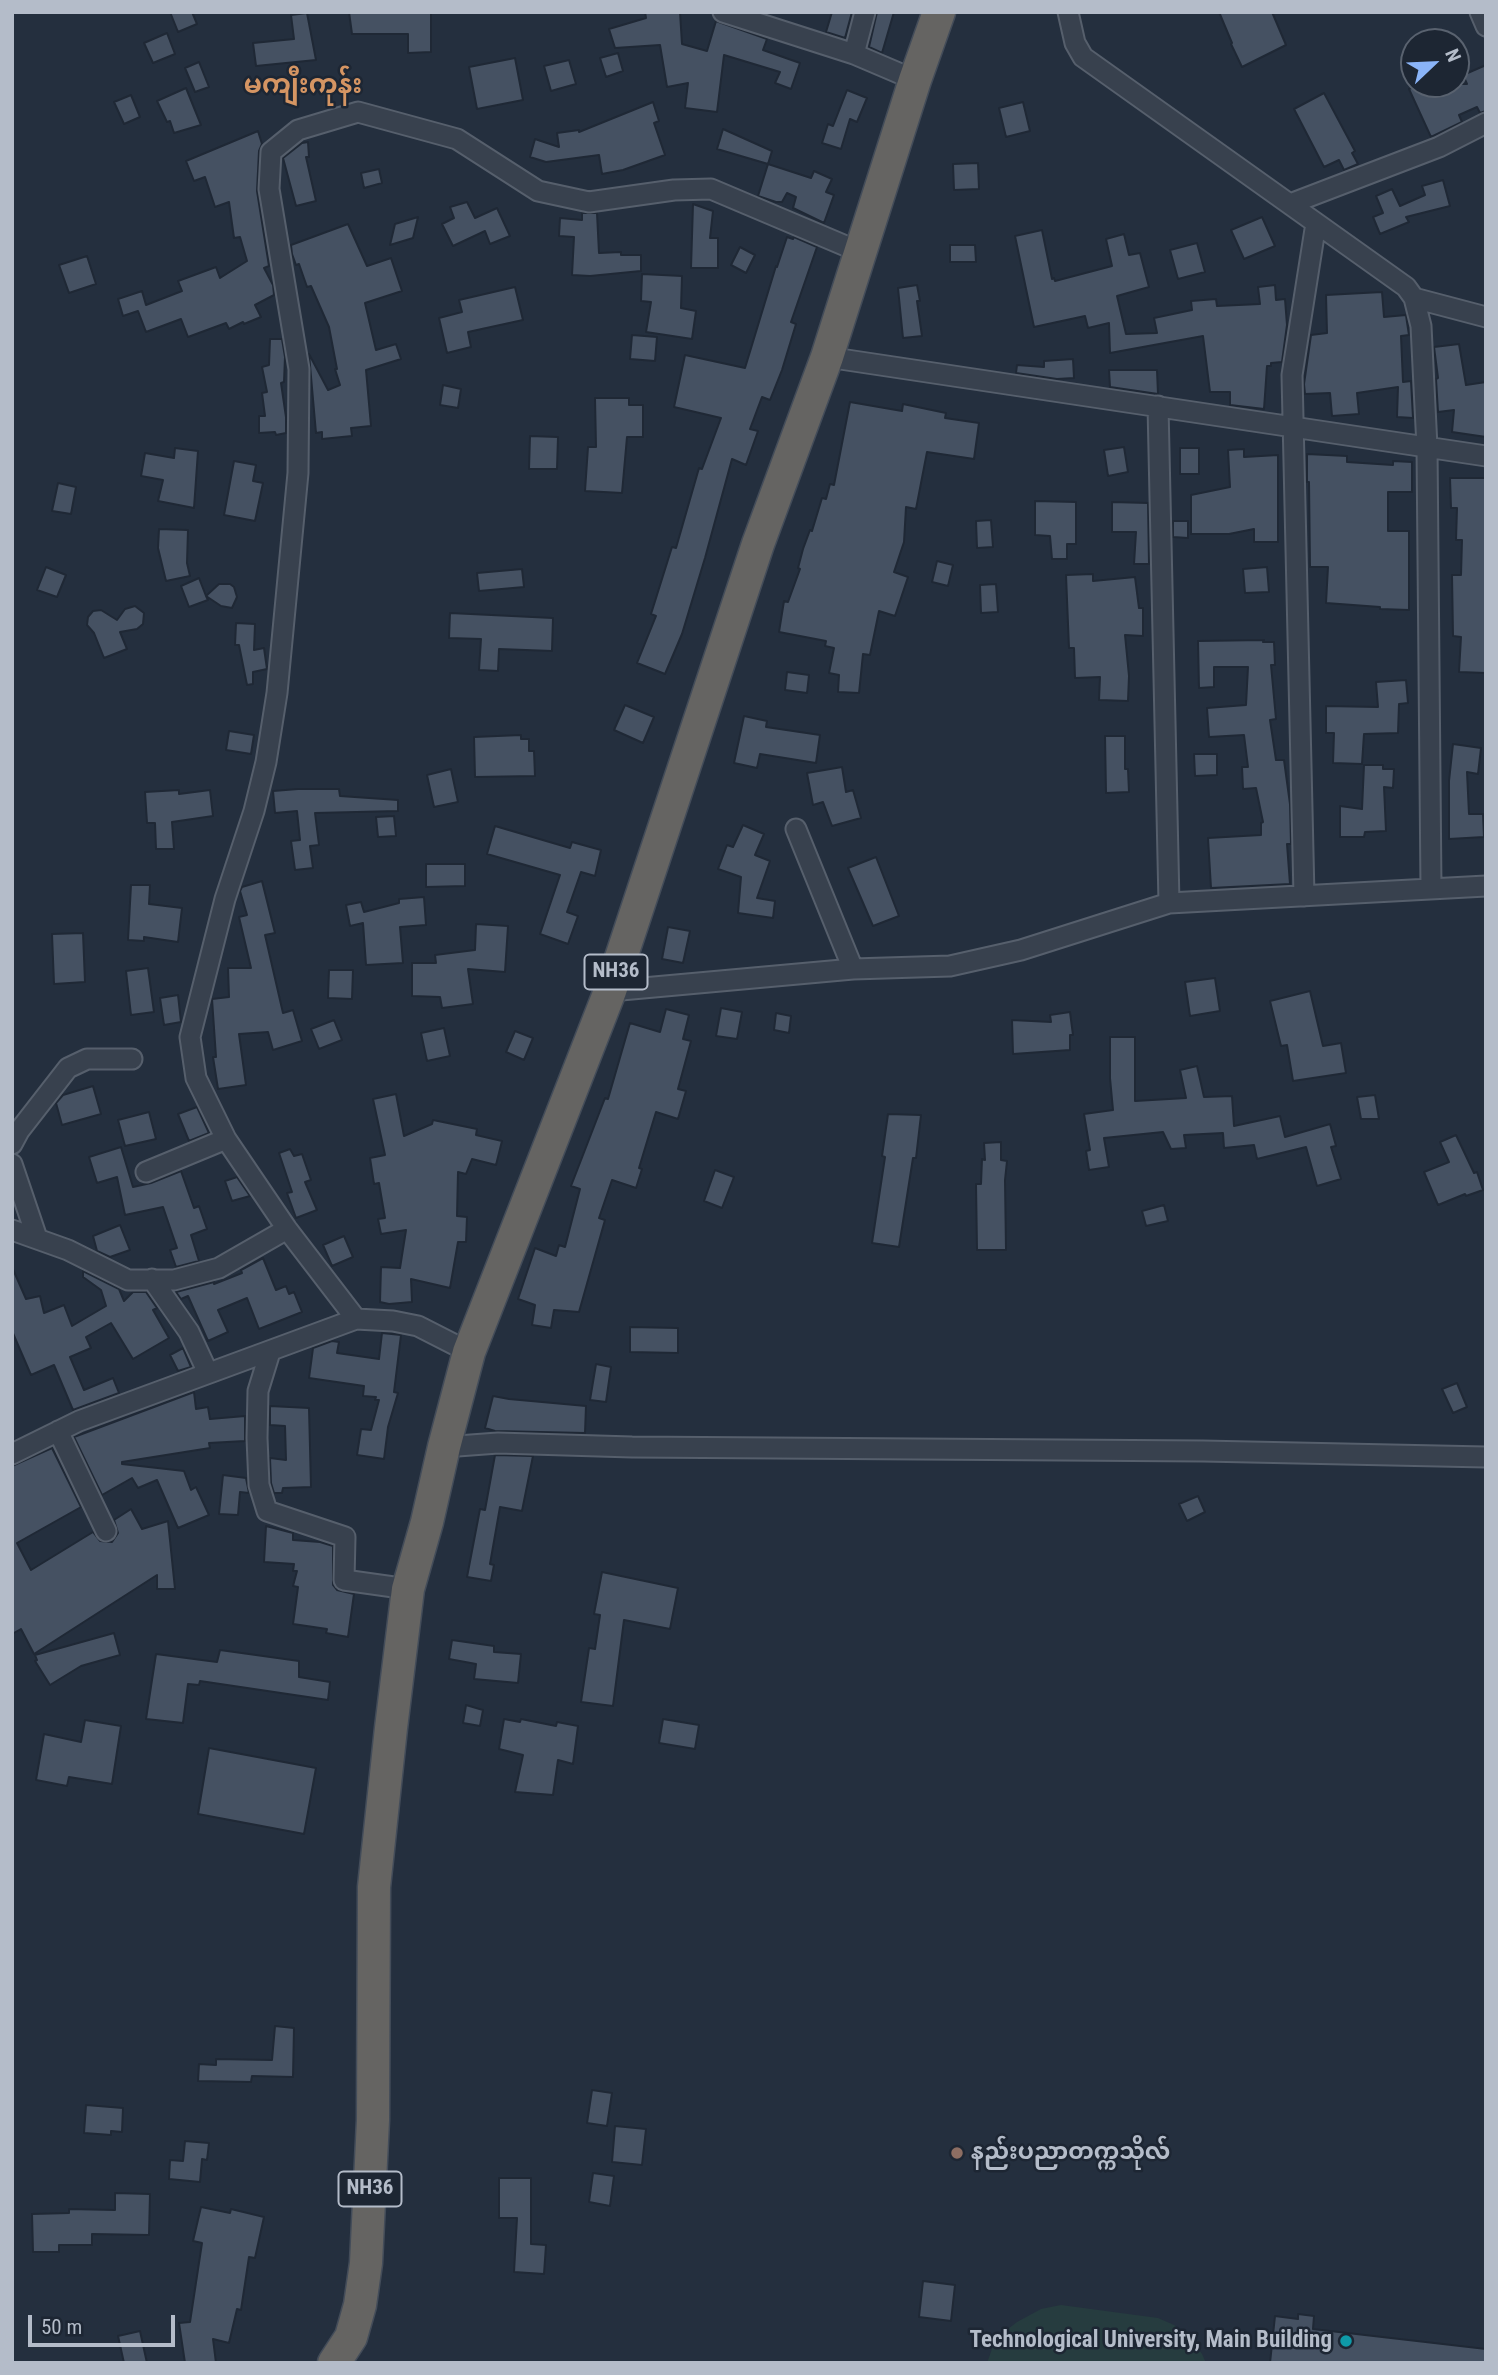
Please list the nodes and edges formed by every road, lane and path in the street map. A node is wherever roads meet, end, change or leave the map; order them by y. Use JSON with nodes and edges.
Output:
{"nodes":[{"id":1,"x":723,"y":12,"type":"edge"},
{"id":2,"x":865,"y":12,"type":"edge"},
{"id":3,"x":939,"y":12,"type":"edge"},
{"id":4,"x":1068,"y":12,"type":"edge"},
{"id":5,"x":1480,"y":12,"type":"edge"},
{"id":6,"x":1486,"y":26,"type":"edge"},
{"id":7,"x":854,"y":54,"type":"junction"},
{"id":8,"x":915,"y":79,"type":"junction"},
{"id":9,"x":1486,"y":123,"type":"edge"},
{"id":10,"x":1290,"y":204,"type":"junction"},
{"id":11,"x":1316,"y":223,"type":"junction"},
{"id":12,"x":860,"y":252,"type":"junction"},
{"id":13,"x":1414,"y":298,"type":"junction"},
{"id":14,"x":1486,"y":317,"type":"edge"},
{"id":15,"x":827,"y":357,"type":"junction"},
{"id":16,"x":1158,"y":407,"type":"junction"},
{"id":17,"x":1292,"y":427,"type":"junction"},
{"id":18,"x":1427,"y":447,"type":"junction"},
{"id":19,"x":1486,"y":456,"type":"edge"},
{"id":20,"x":796,"y":829,"type":"dead end"},
{"id":21,"x":1486,"y":886,"type":"edge"},
{"id":22,"x":1431,"y":889,"type":"junction"},
{"id":23,"x":1304,"y":896,"type":"junction"},
{"id":24,"x":1169,"y":903,"type":"junction"},
{"id":25,"x":853,"y":969,"type":"junction"},
{"id":26,"x":610,"y":991,"type":"junction"},
{"id":27,"x":132,"y":1059,"type":"dead end"},
{"id":28,"x":226,"y":1139,"type":"junction"},
{"id":29,"x":12,"y":1144,"type":"edge"},
{"id":30,"x":12,"y":1164,"type":"edge"},
{"id":31,"x":146,"y":1172,"type":"dead end"},
{"id":32,"x":12,"y":1230,"type":"edge"},
{"id":33,"x":287,"y":1230,"type":"junction"},
{"id":34,"x":37,"y":1238,"type":"junction"},
{"id":35,"x":152,"y":1279,"type":"junction"},
{"id":36,"x":356,"y":1319,"type":"junction"},
{"id":37,"x":270,"y":1352,"type":"junction"},
{"id":38,"x":468,"y":1352,"type":"junction"},
{"id":39,"x":208,"y":1373,"type":"junction"},
{"id":40,"x":58,"y":1431,"type":"junction"},
{"id":41,"x":444,"y":1447,"type":"junction"},
{"id":42,"x":12,"y":1454,"type":"edge"},
{"id":43,"x":1486,"y":1457,"type":"edge"},
{"id":44,"x":106,"y":1531,"type":"dead end"},
{"id":45,"x":408,"y":1588,"type":"junction"},
{"id":46,"x":334,"y":2363,"type":"edge"}],
"edges":[{"from":1,"to":7,"type":"street"},
{"from":2,"to":7,"type":"street"},
{"from":3,"to":8,"type":"highway","number":"NH36"},
{"from":4,"to":10,"type":"street"},
{"from":5,"to":6,"type":"street"},
{"from":7,"to":8,"type":"street"},
{"from":8,"to":12,"type":"highway","number":"NH36"},
{"from":9,"to":10,"type":"street"},
{"from":10,"to":11,"type":"street"},
{"from":11,"to":13,"type":"street"},
{"from":11,"to":17,"type":"street"},
{"from":12,"to":15,"type":"highway","number":"NH36"},
{"from":12,"to":28,"type":"street"},
{"from":13,"to":14,"type":"street"},
{"from":13,"to":18,"type":"street"},
{"from":15,"to":16,"type":"street"},
{"from":15,"to":26,"type":"highway","number":"NH36"},
{"from":16,"to":17,"type":"street"},
{"from":16,"to":24,"type":"street"},
{"from":17,"to":18,"type":"street"},
{"from":17,"to":23,"type":"street"},
{"from":18,"to":19,"type":"street"},
{"from":18,"to":22,"type":"street"},
{"from":20,"to":25,"type":"street"},
{"from":21,"to":22,"type":"street"},
{"from":22,"to":23,"type":"street"},
{"from":23,"to":24,"type":"street"},
{"from":24,"to":25,"type":"street"},
{"from":25,"to":26,"type":"street"},
{"from":26,"to":38,"type":"highway","number":"NH36"},
{"from":27,"to":29,"type":"street"},
{"from":28,"to":31,"type":"street"},
{"from":28,"to":33,"type":"street"},
{"from":30,"to":34,"type":"street"},
{"from":32,"to":34,"type":"street"},
{"from":33,"to":35,"type":"street"},
{"from":33,"to":36,"type":"street"},
{"from":34,"to":35,"type":"street"},
{"from":35,"to":39,"type":"street"},
{"from":36,"to":37,"type":"street"},
{"from":36,"to":38,"type":"street"},
{"from":37,"to":39,"type":"street"},
{"from":37,"to":45,"type":"street"},
{"from":38,"to":41,"type":"highway","number":"NH36"},
{"from":39,"to":40,"type":"street"},
{"from":40,"to":42,"type":"street"},
{"from":40,"to":44,"type":"street"},
{"from":41,"to":43,"type":"street"},
{"from":41,"to":45,"type":"highway","number":"NH36"},
{"from":45,"to":46,"type":"highway","number":"NH36"}]}
